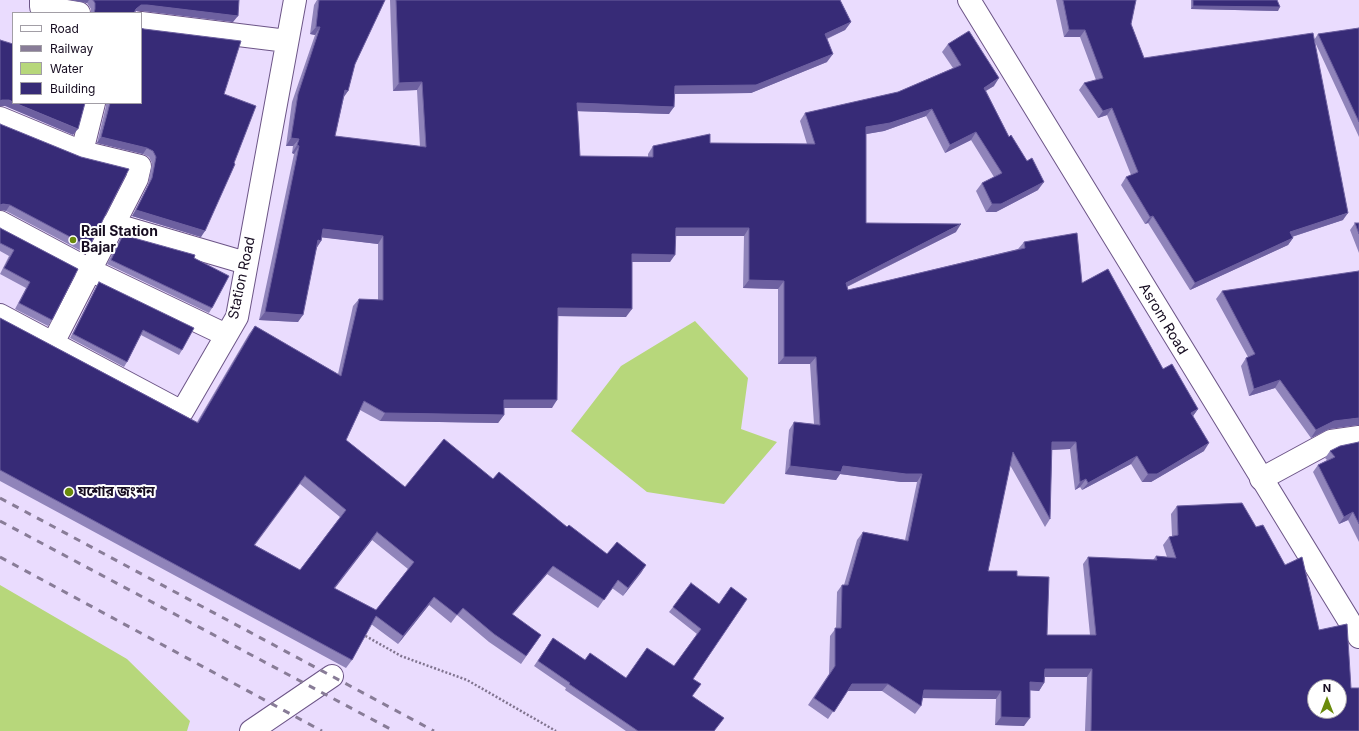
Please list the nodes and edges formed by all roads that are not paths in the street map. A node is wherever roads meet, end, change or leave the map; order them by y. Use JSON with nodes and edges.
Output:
{"nodes":[{"id":1,"x":41,"y":0,"type":"edge"},
{"id":2,"x":294,"y":0,"type":"edge"},
{"id":3,"x":969,"y":0,"type":"edge"},
{"id":4,"x":73,"y":12,"type":"edge"},
{"id":5,"x":142,"y":23,"type":"edge"},
{"id":6,"x":287,"y":41,"type":"junction"},
{"id":7,"x":94,"y":104,"type":"edge"},
{"id":8,"x":0,"y":118,"type":"edge"},
{"id":9,"x":82,"y":152,"type":"junction"},
{"id":10,"x":0,"y":222,"type":"edge"},
{"id":11,"x":113,"y":224,"type":"junction"},
{"id":12,"x":246,"y":263,"type":"junction"},
{"id":13,"x":90,"y":270,"type":"junction"},
{"id":14,"x":0,"y":315,"type":"edge"},
{"id":15,"x":226,"y":335,"type":"junction"},
{"id":16,"x":53,"y":343,"type":"junction"},
{"id":17,"x":1359,"y":437,"type":"edge"},
{"id":18,"x":1261,"y":479,"type":"junction"},
{"id":19,"x":1359,"y":637,"type":"edge"},
{"id":20,"x":332,"y":676,"type":"dead end"},
{"id":21,"x":251,"y":731,"type":"edge"}],
"edges":[{"from":1,"to":4,"type":"street"},
{"from":2,"to":6,"type":"street","name":"Station Road"},
{"from":3,"to":18,"type":"street","name":"Asrom Road"},
{"from":5,"to":6,"type":"street"},
{"from":6,"to":12,"type":"street","name":"Station Road"},
{"from":7,"to":9,"type":"street"},
{"from":8,"to":9,"type":"street"},
{"from":9,"to":11,"type":"street"},
{"from":10,"to":13,"type":"street"},
{"from":11,"to":12,"type":"street"},
{"from":11,"to":13,"type":"street"},
{"from":12,"to":15,"type":"street","name":"Station Road"},
{"from":13,"to":15,"type":"street"},
{"from":13,"to":16,"type":"street"},
{"from":14,"to":16,"type":"street","name":"Station Road"},
{"from":15,"to":16,"type":"street","name":"Station Road"},
{"from":17,"to":18,"type":"street"},
{"from":18,"to":19,"type":"street","name":"Asrom Road"},
{"from":20,"to":21,"type":"street"}]}
